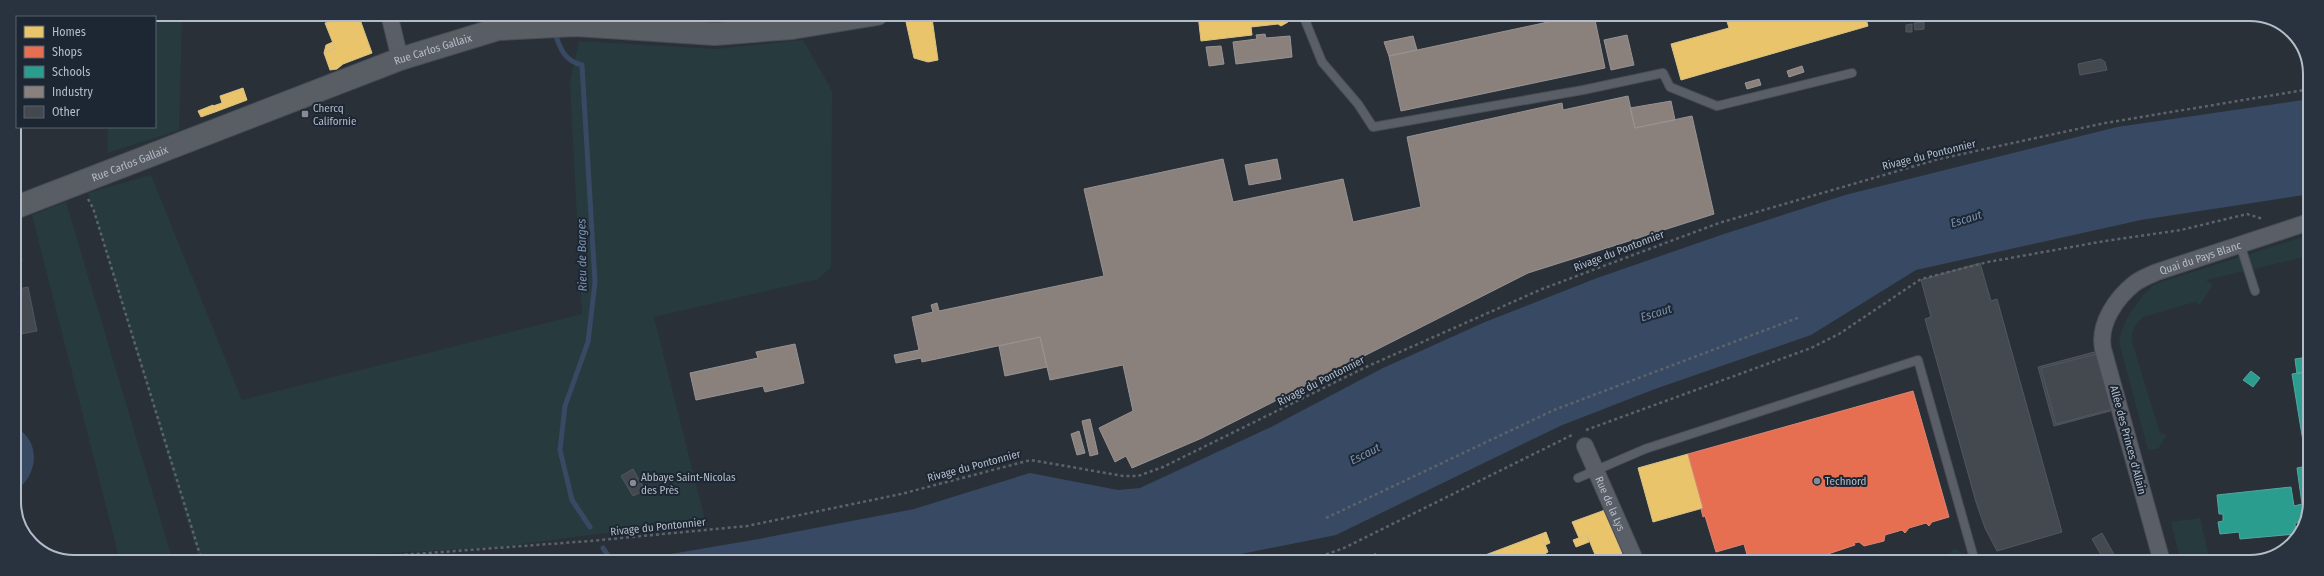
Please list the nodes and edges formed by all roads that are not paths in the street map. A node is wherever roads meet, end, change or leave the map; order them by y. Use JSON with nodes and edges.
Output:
{"nodes":[{"id":1,"x":391,"y":21,"type":"edge"},
{"id":2,"x":558,"y":21,"type":"edge"},
{"id":3,"x":594,"y":21,"type":"edge"},
{"id":4,"x":782,"y":21,"type":"edge"},
{"id":5,"x":834,"y":21,"type":"edge"},
{"id":6,"x":1305,"y":21,"type":"edge"},
{"id":7,"x":792,"y":28,"type":"junction"},
{"id":8,"x":400,"y":60,"type":"junction"},
{"id":9,"x":1852,"y":73,"type":"dead end"},
{"id":10,"x":21,"y":205,"type":"edge"},
{"id":11,"x":2303,"y":224,"type":"edge"},
{"id":12,"x":2240,"y":244,"type":"junction"},
{"id":13,"x":2255,"y":291,"type":"dead end"},
{"id":14,"x":2107,"y":319,"type":"joint"},
{"id":15,"x":1581,"y":440,"type":"road end"},
{"id":16,"x":1595,"y":470,"type":"junction"},
{"id":17,"x":1578,"y":478,"type":"dead end"},
{"id":18,"x":1633,"y":555,"type":"edge"},
{"id":19,"x":1972,"y":555,"type":"edge"},
{"id":20,"x":2160,"y":555,"type":"edge"}],
"edges":[{"from":1,"to":8,"type":"street"},
{"from":2,"to":8,"type":"main road","name":"Rue Carlos Gallaix"},
{"from":3,"to":7,"type":"main road","name":"Rue Carlos Gallaix"},
{"from":4,"to":7,"type":"street"},
{"from":5,"to":7,"type":"main road","name":"Rue Carlos Gallaix"},
{"from":6,"to":9,"type":"lane"},
{"from":8,"to":10,"type":"main road","name":"Rue Carlos Gallaix"},
{"from":11,"to":12,"type":"street","name":"Quai du Pays Blanc"},
{"from":12,"to":13,"type":"lane"},
{"from":12,"to":14,"type":"street","name":"Quai du Pays Blanc"},
{"from":14,"to":20,"type":"street","name":"Allée des Princes d'Allain"},
{"from":15,"to":16,"type":"street","name":"Rue de la Lys"},
{"from":16,"to":17,"type":"lane"},
{"from":16,"to":18,"type":"street","name":"Rue de la Lys"},
{"from":16,"to":19,"type":"lane"}]}
